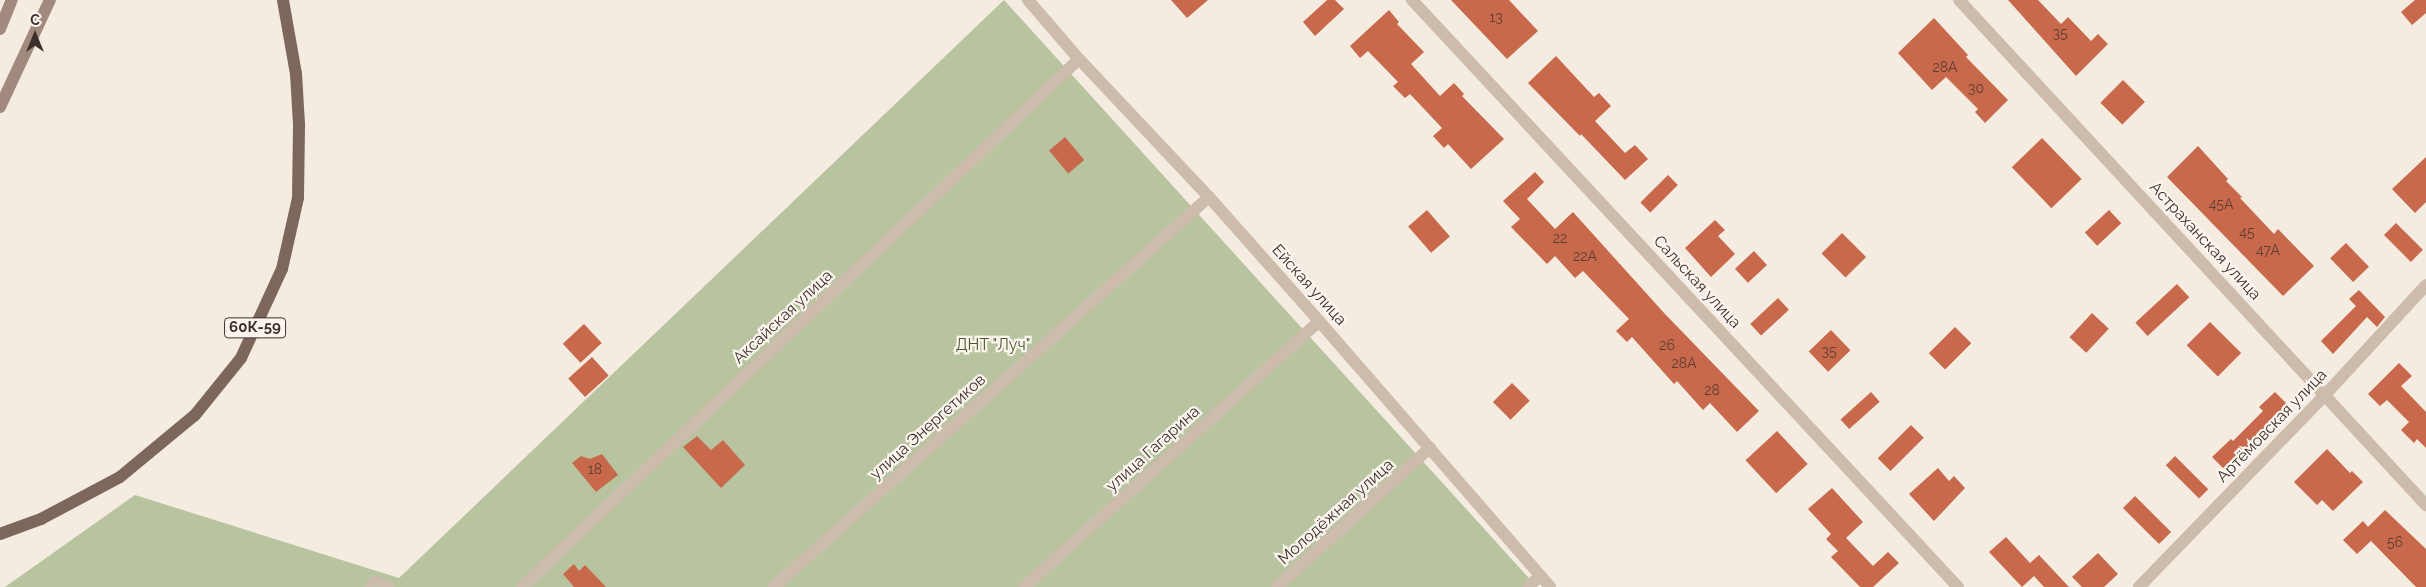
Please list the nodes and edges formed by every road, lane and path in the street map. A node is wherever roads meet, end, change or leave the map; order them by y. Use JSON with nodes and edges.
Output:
{"nodes":[{"id":1,"x":12,"y":0,"type":"edge"},
{"id":2,"x":50,"y":0,"type":"edge"},
{"id":3,"x":284,"y":0,"type":"edge"},
{"id":4,"x":1412,"y":0,"type":"edge"},
{"id":5,"x":1959,"y":0,"type":"edge"},
{"id":6,"x":1037,"y":3,"type":"edge"},
{"id":7,"x":0,"y":29,"type":"edge"},
{"id":8,"x":1079,"y":59,"type":"junction"},
{"id":9,"x":0,"y":107,"type":"edge"},
{"id":10,"x":1208,"y":197,"type":"junction"},
{"id":11,"x":2426,"y":285,"type":"edge"},
{"id":12,"x":1319,"y":321,"type":"junction"},
{"id":13,"x":2325,"y":395,"type":"junction"},
{"id":14,"x":1430,"y":448,"type":"junction"},
{"id":15,"x":2426,"y":505,"type":"edge"},
{"id":16,"x":0,"y":534,"type":"edge"},
{"id":17,"x":1540,"y":576,"type":"junction"},
{"id":18,"x":373,"y":585,"type":"edge"},
{"id":19,"x":388,"y":587,"type":"edge"},
{"id":20,"x":522,"y":587,"type":"edge"},
{"id":21,"x":774,"y":587,"type":"edge"},
{"id":22,"x":1024,"y":587,"type":"edge"},
{"id":23,"x":1277,"y":587,"type":"edge"},
{"id":24,"x":1528,"y":587,"type":"edge"},
{"id":25,"x":1550,"y":587,"type":"edge"},
{"id":26,"x":1958,"y":587,"type":"edge"},
{"id":27,"x":2140,"y":587,"type":"edge"}],
"edges":[{"from":1,"to":7,"type":"main road"},
{"from":2,"to":9,"type":"main road"},
{"from":3,"to":16,"type":"main road","number":"60К-59"},
{"from":4,"to":26,"type":"street","name":"Сальская улица"},
{"from":5,"to":13,"type":"street","name":"Астраханская улица"},
{"from":6,"to":8,"type":"street","name":"Ейская улица"},
{"from":8,"to":10,"type":"street","name":"Ейская улица"},
{"from":8,"to":20,"type":"street","name":"Аксайская улица"},
{"from":10,"to":12,"type":"street","name":"Ейская улица"},
{"from":10,"to":21,"type":"street","name":"улица Энергетиков"},
{"from":11,"to":13,"type":"street","name":"Артёмовская улица"},
{"from":12,"to":14,"type":"street","name":"Ейская улица"},
{"from":12,"to":22,"type":"street","name":"улица Гагарина"},
{"from":13,"to":15,"type":"street","name":"Астраханская улица"},
{"from":13,"to":27,"type":"street","name":"Артёмовская улица"},
{"from":14,"to":17,"type":"street","name":"Ейская улица"},
{"from":14,"to":23,"type":"street","name":"Молодёжная улица"},
{"from":17,"to":24,"type":"street"},
{"from":17,"to":25,"type":"street","name":"Ейская улица"},
{"from":18,"to":19,"type":"street"}]}
